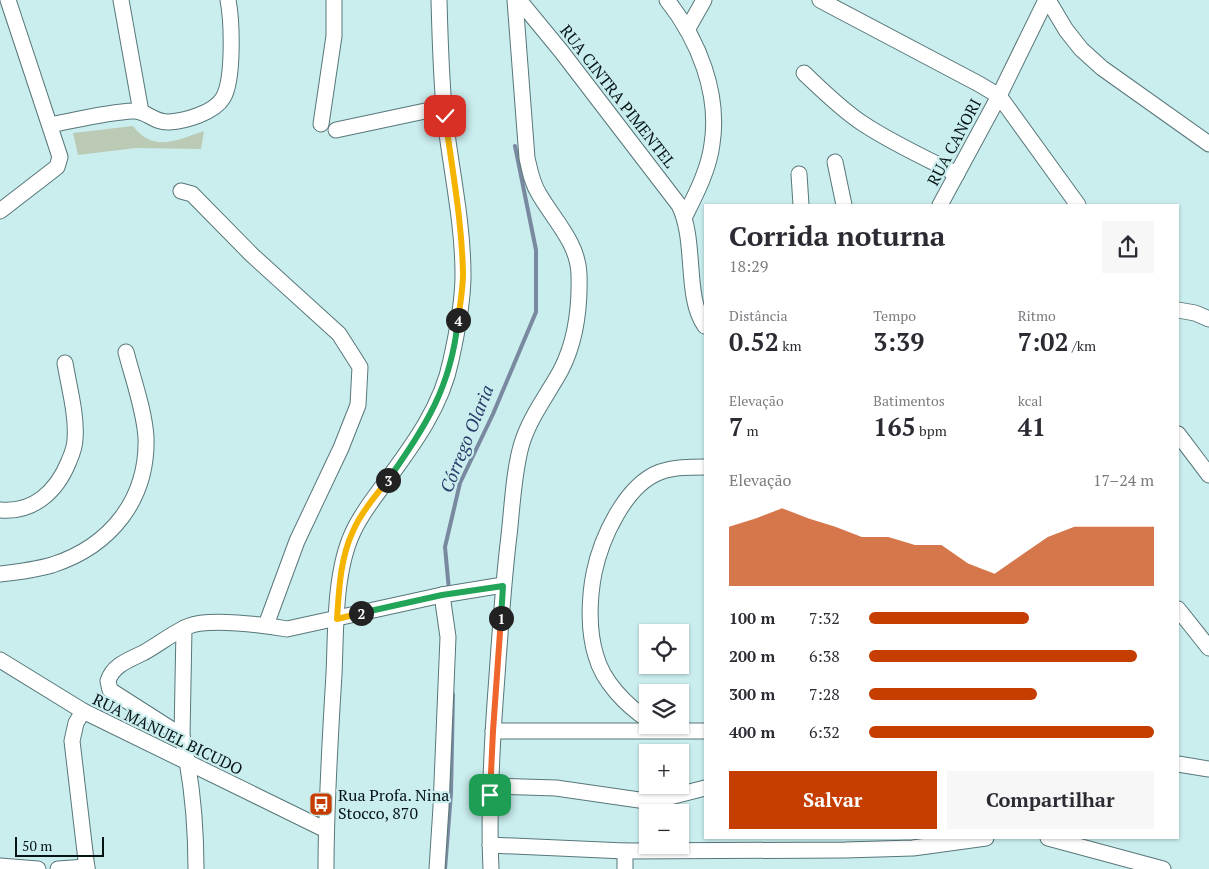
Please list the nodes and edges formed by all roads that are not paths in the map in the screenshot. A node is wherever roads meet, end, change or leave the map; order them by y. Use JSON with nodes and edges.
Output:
{"nodes":[{"id":1,"x":8,"y":0,"type":"edge"},
{"id":2,"x":121,"y":0,"type":"edge"},
{"id":3,"x":228,"y":0,"type":"edge"},
{"id":4,"x":334,"y":0,"type":"edge"},
{"id":5,"x":439,"y":0,"type":"edge"},
{"id":6,"x":515,"y":0,"type":"edge"},
{"id":7,"x":519,"y":0,"type":"edge"},
{"id":8,"x":667,"y":0,"type":"edge"},
{"id":9,"x":704,"y":0,"type":"edge"},
{"id":10,"x":820,"y":0,"type":"edge"},
{"id":11,"x":1047,"y":0,"type":"edge"},
{"id":12,"x":687,"y":30,"type":"junction"},
{"id":13,"x":804,"y":73,"type":"dead end"},
{"id":14,"x":999,"y":96,"type":"junction"},
{"id":15,"x":444,"y":107,"type":"junction"},
{"id":16,"x":140,"y":112,"type":"junction"},
{"id":17,"x":322,"y":124,"type":"dead end"},
{"id":18,"x":50,"y":125,"type":"junction"},
{"id":19,"x":336,"y":130,"type":"dead end"},
{"id":20,"x":1209,"y":144,"type":"edge"},
{"id":21,"x":835,"y":162,"type":"dead end"},
{"id":22,"x":798,"y":174,"type":"dead end"},
{"id":23,"x":957,"y":174,"type":"junction"},
{"id":24,"x":181,"y":191,"type":"dead end"},
{"id":25,"x":801,"y":204,"type":"edge"},
{"id":26,"x":844,"y":204,"type":"edge"},
{"id":27,"x":941,"y":204,"type":"edge"},
{"id":28,"x":1077,"y":204,"type":"edge"},
{"id":29,"x":0,"y":211,"type":"edge"},
{"id":30,"x":685,"y":216,"type":"junction"},
{"id":31,"x":1179,"y":310,"type":"edge"},
{"id":32,"x":1209,"y":320,"type":"edge"},
{"id":33,"x":704,"y":324,"type":"edge"},
{"id":34,"x":126,"y":352,"type":"dead end"},
{"id":35,"x":65,"y":363,"type":"dead end"},
{"id":36,"x":1179,"y":435,"type":"edge"},
{"id":37,"x":704,"y":467,"type":"edge"},
{"id":38,"x":1209,"y":475,"type":"edge"},
{"id":39,"x":0,"y":510,"type":"edge"},
{"id":40,"x":0,"y":574,"type":"edge"},
{"id":41,"x":503,"y":586,"type":"junction"},
{"id":42,"x":445,"y":594,"type":"junction"},
{"id":43,"x":1179,"y":610,"type":"edge"},
{"id":44,"x":337,"y":619,"type":"junction"},
{"id":45,"x":266,"y":625,"type":"junction"},
{"id":46,"x":184,"y":628,"type":"junction"},
{"id":47,"x":1209,"y":648,"type":"edge"},
{"id":48,"x":0,"y":660,"type":"edge"},
{"id":49,"x":82,"y":711,"type":"junction"},
{"id":50,"x":639,"y":713,"type":"edge"},
{"id":51,"x":639,"y":728,"type":"edge"},
{"id":52,"x":689,"y":730,"type":"edge"},
{"id":53,"x":493,"y":731,"type":"junction"},
{"id":54,"x":704,"y":731,"type":"edge"},
{"id":55,"x":182,"y":736,"type":"junction"},
{"id":56,"x":188,"y":764,"type":"junction"},
{"id":57,"x":1179,"y":764,"type":"edge"},
{"id":58,"x":1209,"y":769,"type":"edge"},
{"id":59,"x":490,"y":786,"type":"junction"},
{"id":60,"x":704,"y":788,"type":"edge"},
{"id":61,"x":326,"y":830,"type":"junction"},
{"id":62,"x":978,"y":839,"type":"edge"},
{"id":63,"x":1052,"y":839,"type":"edge"},
{"id":64,"x":490,"y":845,"type":"junction"},
{"id":65,"x":625,"y":851,"type":"junction"},
{"id":66,"x":0,"y":866,"type":"edge"},
{"id":67,"x":87,"y":868,"type":"edge"},
{"id":68,"x":38,"y":869,"type":"edge"},
{"id":69,"x":58,"y":869,"type":"edge"},
{"id":70,"x":196,"y":869,"type":"edge"},
{"id":71,"x":326,"y":869,"type":"edge"},
{"id":72,"x":437,"y":869,"type":"edge"},
{"id":73,"x":491,"y":869,"type":"edge"},
{"id":74,"x":625,"y":869,"type":"edge"},
{"id":75,"x":1163,"y":869,"type":"edge"}],
"edges":[{"from":1,"to":18,"type":"street"},
{"from":2,"to":16,"type":"street"},
{"from":3,"to":16,"type":"street"},
{"from":4,"to":17,"type":"street"},
{"from":5,"to":15,"type":"street"},
{"from":6,"to":41,"type":"street"},
{"from":7,"to":30,"type":"street","name":"RUA CINTRA PIMENTEL"},
{"from":8,"to":12,"type":"street"},
{"from":9,"to":12,"type":"street"},
{"from":10,"to":14,"type":"street"},
{"from":11,"to":14,"type":"street","name":"RUA CANORI"},
{"from":11,"to":20,"type":"street"},
{"from":12,"to":30,"type":"street"},
{"from":13,"to":23,"type":"street"},
{"from":14,"to":23,"type":"street","name":"RUA CANORI"},
{"from":14,"to":28,"type":"street"},
{"from":15,"to":19,"type":"street"},
{"from":15,"to":44,"type":"street"},
{"from":16,"to":18,"type":"street"},
{"from":18,"to":29,"type":"street"},
{"from":21,"to":26,"type":"street"},
{"from":22,"to":25,"type":"street"},
{"from":23,"to":27,"type":"street","name":"RUA CANORI"},
{"from":24,"to":45,"type":"street"},
{"from":30,"to":33,"type":"street","name":"RUA CINTRA PIMENTEL"},
{"from":31,"to":32,"type":"street"},
{"from":34,"to":40,"type":"street"},
{"from":35,"to":39,"type":"street"},
{"from":36,"to":38,"type":"street"},
{"from":37,"to":50,"type":"street"},
{"from":41,"to":42,"type":"street"},
{"from":41,"to":53,"type":"street"},
{"from":42,"to":44,"type":"street"},
{"from":42,"to":72,"type":"street"},
{"from":43,"to":47,"type":"street"},
{"from":44,"to":45,"type":"street"},
{"from":44,"to":61,"type":"street"},
{"from":45,"to":46,"type":"street"},
{"from":46,"to":55,"type":"street"},
{"from":46,"to":55,"type":"street"},
{"from":48,"to":49,"type":"street","name":"RUA MANUEL BICUDO"},
{"from":49,"to":56,"type":"street","name":"RUA MANUEL BICUDO"},
{"from":49,"to":67,"type":"street"},
{"from":51,"to":53,"type":"street"},
{"from":52,"to":54,"type":"street"},
{"from":53,"to":59,"type":"street"},
{"from":55,"to":56,"type":"street"},
{"from":56,"to":61,"type":"street","name":"RUA MANUEL BICUDO"},
{"from":56,"to":70,"type":"street"},
{"from":57,"to":58,"type":"street"},
{"from":59,"to":60,"type":"street"},
{"from":59,"to":64,"type":"street"},
{"from":61,"to":71,"type":"street"},
{"from":62,"to":65,"type":"street"},
{"from":63,"to":75,"type":"street"},
{"from":64,"to":65,"type":"street"},
{"from":64,"to":73,"type":"street"},
{"from":65,"to":74,"type":"street"},
{"from":66,"to":68,"type":"street"},
{"from":67,"to":69,"type":"street"}]}
